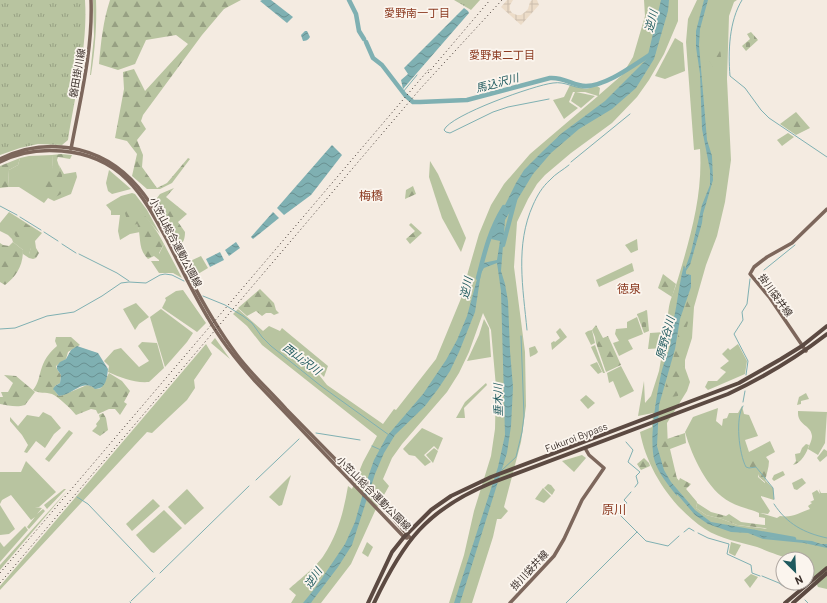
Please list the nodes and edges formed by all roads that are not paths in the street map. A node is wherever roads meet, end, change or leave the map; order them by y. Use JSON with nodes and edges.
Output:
{"nodes":[{"id":1,"x":91,"y":0,"type":"edge"},
{"id":2,"x":71,"y":150,"type":"junction"},
{"id":3,"x":0,"y":159,"type":"edge"},
{"id":4,"x":0,"y":162,"type":"edge"},
{"id":5,"x":827,"y":208,"type":"edge"},
{"id":6,"x":166,"y":235,"type":"junction"},
{"id":7,"x":827,"y":326,"type":"edge"},
{"id":8,"x":827,"y":334,"type":"edge"},
{"id":9,"x":802,"y":346,"type":"junction"},
{"id":10,"x":806,"y":351,"type":"junction"},
{"id":11,"x":585,"y":448,"type":"junction"},
{"id":12,"x":406,"y":535,"type":"junction"},
{"id":13,"x":411,"y":539,"type":"junction"},
{"id":14,"x":827,"y":568,"type":"edge"},
{"id":15,"x":827,"y":574,"type":"edge"},
{"id":16,"x":817,"y":580,"type":"junction"},
{"id":17,"x":793,"y":601,"type":"edge"},
{"id":18,"x":368,"y":603,"type":"edge"},
{"id":19,"x":374,"y":603,"type":"edge"},
{"id":20,"x":510,"y":603,"type":"edge"},
{"id":21,"x":785,"y":603,"type":"edge"}],
"edges":[{"from":1,"to":2,"type":"main road","name":"磐田掛川線"},
{"from":2,"to":3,"type":"main road"},
{"from":2,"to":4,"type":"main road"},
{"from":2,"to":6,"type":"main road","name":"小笠山総合運動公園線"},
{"from":5,"to":9,"type":"main road","name":"掛川袋井線"},
{"from":6,"to":12,"type":"main road","name":"小笠山総合運動公園線"},
{"from":6,"to":12,"type":"main road","name":"小笠山総合運動公園線"},
{"from":7,"to":9,"type":"highway","name":"Fukuroi Bypass"},
{"from":8,"to":10,"type":"highway","name":"Fukuroi Bypass"},
{"from":9,"to":10,"type":"main road","name":"掛川袋井線"},
{"from":9,"to":12,"type":"highway","name":"Fukuroi Bypass"},
{"from":10,"to":11,"type":"highway","name":"Fukuroi Bypass"},
{"from":11,"to":13,"type":"highway","name":"Fukuroi Bypass"},
{"from":11,"to":20,"type":"main road","name":"掛川袋井線"},
{"from":12,"to":13,"type":"main road","name":"小笠山総合運動公園線"},
{"from":12,"to":18,"type":"highway","name":"Fukuroi Bypass"},
{"from":13,"to":19,"type":"highway","name":"Fukuroi Bypass"},
{"from":14,"to":16,"type":"highway"},
{"from":15,"to":16,"type":"highway"},
{"from":16,"to":17,"type":"highway"},
{"from":17,"to":21,"type":"highway"}]}
